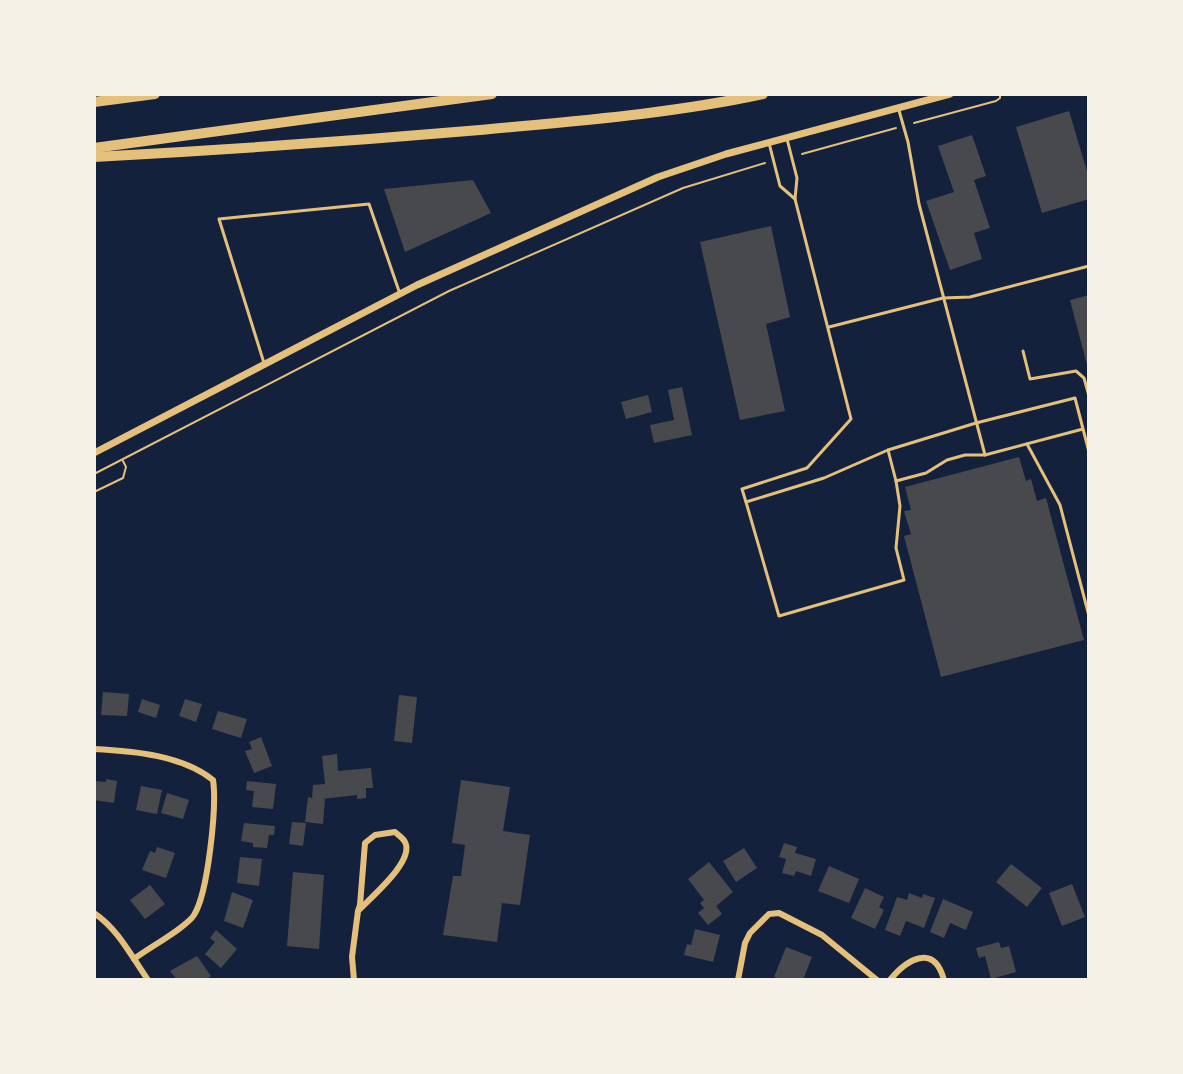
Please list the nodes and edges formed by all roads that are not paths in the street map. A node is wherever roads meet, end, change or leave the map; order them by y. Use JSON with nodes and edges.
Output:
{"nodes":[{"id":1,"x":155,"y":94,"type":"edge"},
{"id":2,"x":492,"y":94,"type":"edge"},
{"id":3,"x":763,"y":94,"type":"edge"},
{"id":4,"x":950,"y":94,"type":"edge"},
{"id":5,"x":94,"y":102,"type":"edge"},
{"id":6,"x":898,"y":107,"type":"junction"},
{"id":7,"x":787,"y":137,"type":"junction"},
{"id":8,"x":769,"y":142,"type":"junction"},
{"id":9,"x":94,"y":148,"type":"edge"},
{"id":10,"x":94,"y":157,"type":"edge"},
{"id":11,"x":795,"y":199,"type":"junction"},
{"id":12,"x":1089,"y":266,"type":"edge"},
{"id":13,"x":400,"y":294,"type":"junction"},
{"id":14,"x":943,"y":298,"type":"junction"},
{"id":15,"x":828,"y":327,"type":"junction"},
{"id":16,"x":1023,"y":351,"type":"dead end"},
{"id":17,"x":264,"y":364,"type":"junction"},
{"id":18,"x":1089,"y":396,"type":"edge"},
{"id":19,"x":976,"y":423,"type":"junction"},
{"id":20,"x":1083,"y":429,"type":"junction"},
{"id":21,"x":1027,"y":444,"type":"junction"},
{"id":22,"x":888,"y":450,"type":"junction"},
{"id":23,"x":1089,"y":452,"type":"edge"},
{"id":24,"x":94,"y":453,"type":"edge"},
{"id":25,"x":985,"y":455,"type":"junction"},
{"id":26,"x":896,"y":481,"type":"junction"},
{"id":27,"x":746,"y":502,"type":"junction"},
{"id":28,"x":1089,"y":616,"type":"edge"},
{"id":29,"x":94,"y":749,"type":"edge"},
{"id":30,"x":358,"y":911,"type":"junction"},
{"id":31,"x":94,"y":913,"type":"edge"},
{"id":32,"x":134,"y":959,"type":"junction"},
{"id":33,"x":148,"y":980,"type":"edge"},
{"id":34,"x":354,"y":980,"type":"edge"},
{"id":35,"x":738,"y":980,"type":"edge"},
{"id":36,"x":877,"y":980,"type":"edge"},
{"id":37,"x":890,"y":980,"type":"edge"},
{"id":38,"x":944,"y":980,"type":"edge"}],
"edges":[{"from":1,"to":5,"type":"highway"},
{"from":2,"to":9,"type":"highway"},
{"from":3,"to":10,"type":"highway"},
{"from":4,"to":6,"type":"street"},
{"from":6,"to":7,"type":"street"},
{"from":6,"to":14,"type":"lane"},
{"from":7,"to":8,"type":"street"},
{"from":7,"to":11,"type":"lane"},
{"from":8,"to":11,"type":"lane"},
{"from":8,"to":13,"type":"street"},
{"from":11,"to":15,"type":"lane"},
{"from":12,"to":14,"type":"lane"},
{"from":13,"to":17,"type":"street"},
{"from":13,"to":17,"type":"lane"},
{"from":14,"to":15,"type":"lane"},
{"from":14,"to":19,"type":"lane"},
{"from":15,"to":27,"type":"lane"},
{"from":16,"to":18,"type":"lane"},
{"from":17,"to":24,"type":"street"},
{"from":19,"to":20,"type":"lane"},
{"from":19,"to":22,"type":"lane"},
{"from":19,"to":25,"type":"lane"},
{"from":20,"to":21,"type":"lane"},
{"from":20,"to":23,"type":"lane"},
{"from":21,"to":25,"type":"lane"},
{"from":21,"to":28,"type":"lane"},
{"from":22,"to":26,"type":"lane"},
{"from":22,"to":27,"type":"lane"},
{"from":25,"to":26,"type":"lane"},
{"from":26,"to":27,"type":"lane"},
{"from":29,"to":32,"type":"street"},
{"from":30,"to":30,"type":"street"},
{"from":30,"to":34,"type":"street"},
{"from":31,"to":32,"type":"street"},
{"from":32,"to":33,"type":"street"},
{"from":35,"to":36,"type":"street"},
{"from":37,"to":38,"type":"street"}]}
